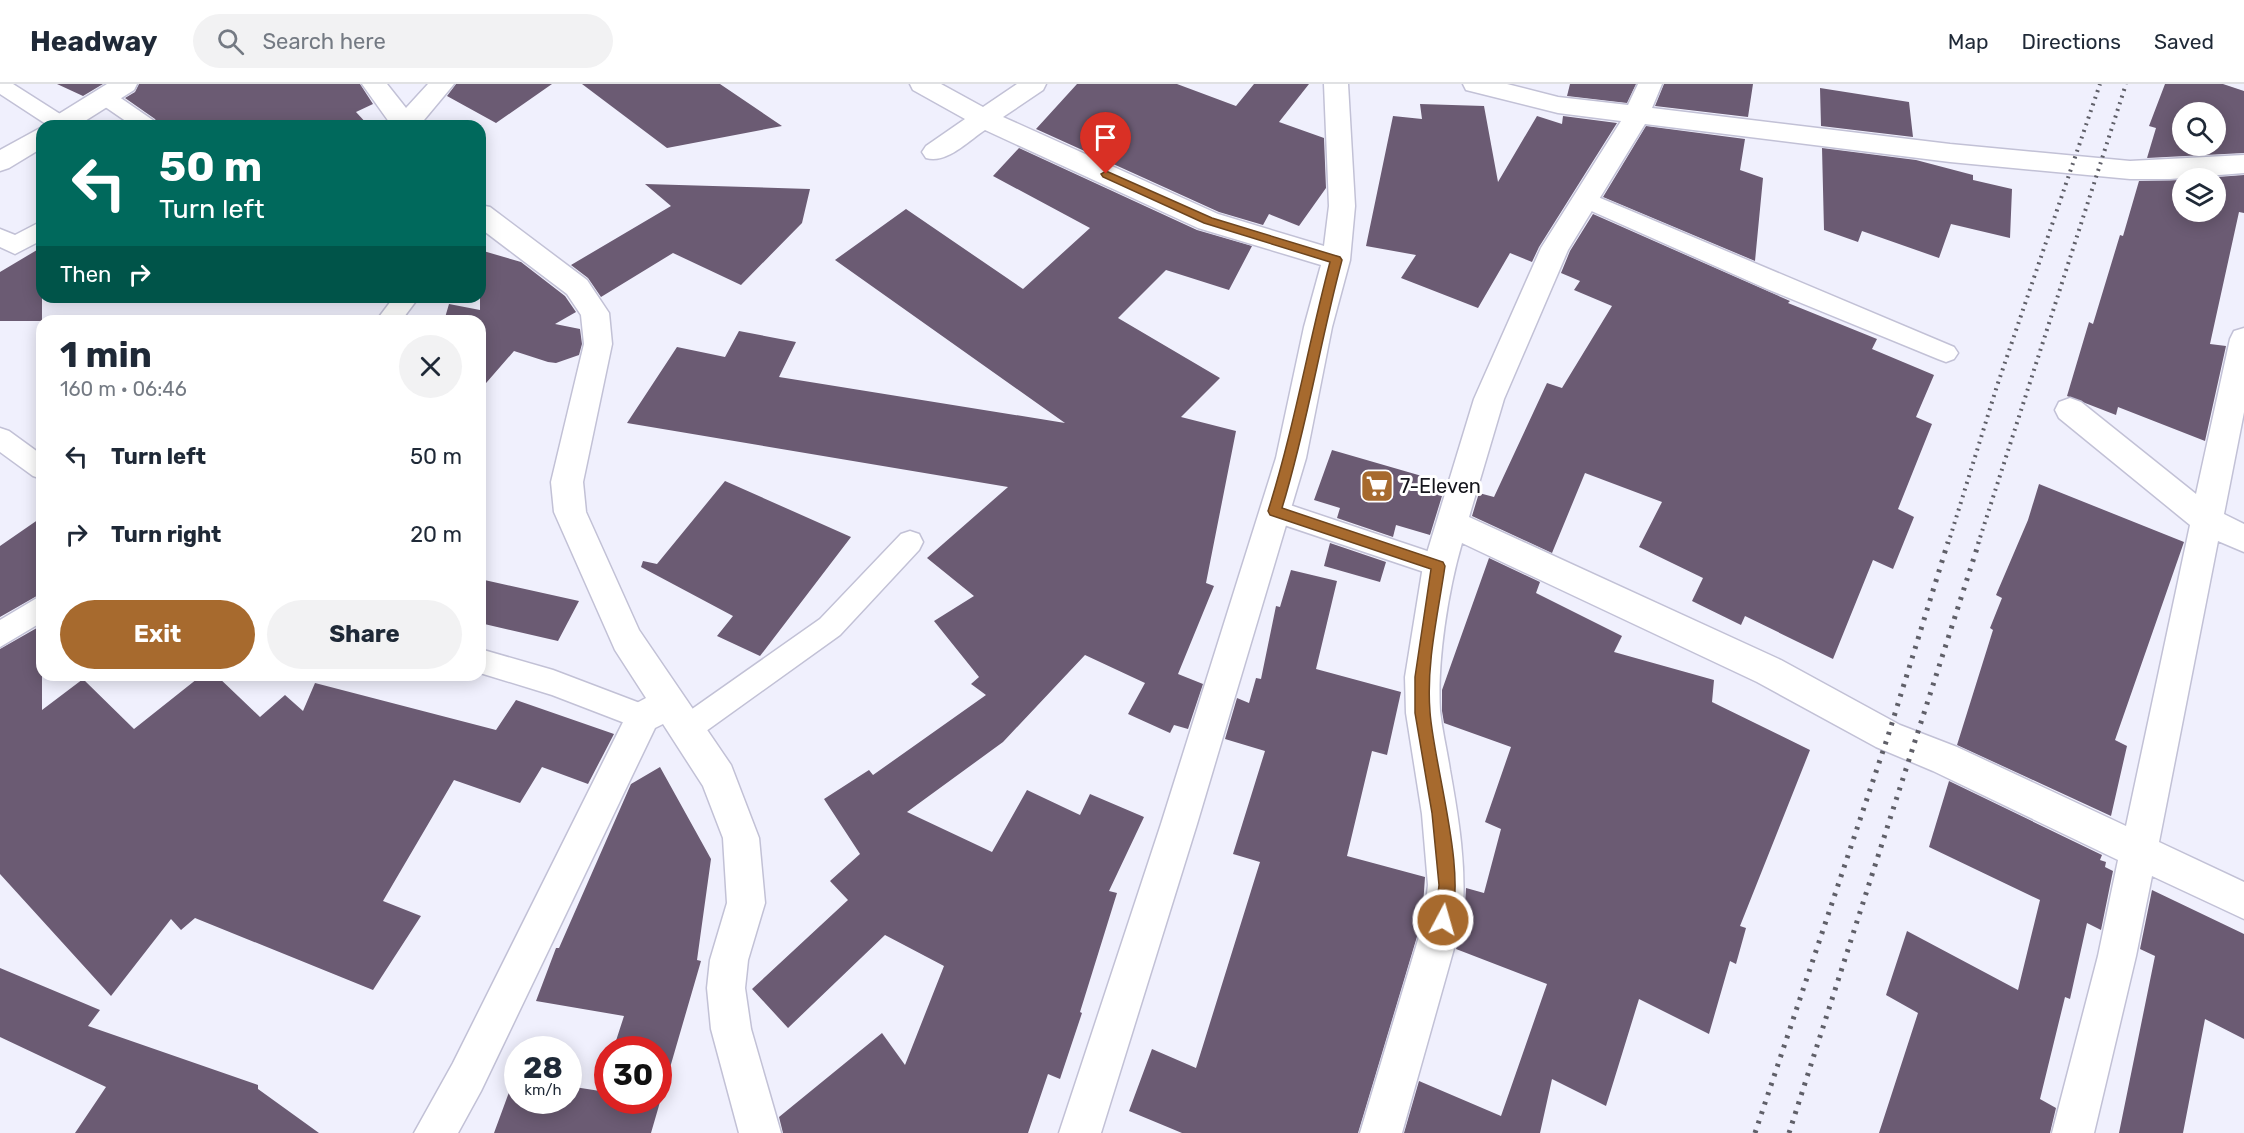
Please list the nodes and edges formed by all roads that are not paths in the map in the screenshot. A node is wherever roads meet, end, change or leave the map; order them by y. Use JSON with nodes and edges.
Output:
{"nodes":[{"id":1,"x":374,"y":84,"type":"edge"},
{"id":2,"x":442,"y":84,"type":"edge"},
{"id":3,"x":922,"y":84,"type":"edge"},
{"id":4,"x":1034,"y":84,"type":"edge"},
{"id":5,"x":1336,"y":84,"type":"edge"},
{"id":6,"x":1475,"y":84,"type":"edge"},
{"id":7,"x":0,"y":85,"type":"edge"},
{"id":8,"x":115,"y":90,"type":"edge"},
{"id":9,"x":1644,"y":99,"type":"edge"},
{"id":10,"x":984,"y":119,"type":"junction"},
{"id":11,"x":43,"y":120,"type":"edge"},
{"id":12,"x":68,"y":120,"type":"edge"},
{"id":13,"x":142,"y":120,"type":"edge"},
{"id":14,"x":401,"y":120,"type":"edge"},
{"id":15,"x":410,"y":120,"type":"edge"},
{"id":16,"x":36,"y":140,"type":"edge"},
{"id":17,"x":935,"y":152,"type":"dead end"},
{"id":18,"x":0,"y":162,"type":"edge"},
{"id":19,"x":2244,"y":164,"type":"edge"},
{"id":20,"x":1586,"y":200,"type":"junction"},
{"id":21,"x":486,"y":219,"type":"edge"},
{"id":22,"x":36,"y":233,"type":"edge"},
{"id":23,"x":0,"y":237,"type":"edge"},
{"id":24,"x":1336,"y":260,"type":"junction"},
{"id":25,"x":402,"y":303,"type":"edge"},
{"id":26,"x":393,"y":315,"type":"edge"},
{"id":27,"x":2244,"y":339,"type":"edge"},
{"id":28,"x":1946,"y":353,"type":"dead end"},
{"id":29,"x":2070,"y":410,"type":"dead end"},
{"id":30,"x":0,"y":438,"type":"edge"},
{"id":31,"x":36,"y":465,"type":"edge"},
{"id":32,"x":1275,"y":511,"type":"junction"},
{"id":33,"x":2207,"y":521,"type":"junction"},
{"id":34,"x":1451,"y":523,"type":"junction"},
{"id":35,"x":2244,"y":539,"type":"edge"},
{"id":36,"x":910,"y":542,"type":"dead end"},
{"id":37,"x":1438,"y":566,"type":"junction"},
{"id":38,"x":36,"y":611,"type":"edge"},
{"id":39,"x":0,"y":635,"type":"edge"},
{"id":40,"x":486,"y":663,"type":"edge"},
{"id":41,"x":666,"y":717,"type":"junction"},
{"id":42,"x":2137,"y":851,"type":"junction"},
{"id":43,"x":2244,"y":901,"type":"edge"},
{"id":44,"x":435,"y":1133,"type":"edge"},
{"id":45,"x":760,"y":1133,"type":"edge"},
{"id":46,"x":1080,"y":1133,"type":"edge"},
{"id":47,"x":1381,"y":1133,"type":"edge"},
{"id":48,"x":2073,"y":1133,"type":"edge"}],
"edges":[{"from":1,"to":14,"type":"street"},
{"from":2,"to":15,"type":"street"},
{"from":3,"to":10,"type":"street"},
{"from":4,"to":10,"type":"street"},
{"from":5,"to":24,"type":"street"},
{"from":6,"to":9,"type":"street"},
{"from":7,"to":11,"type":"lane"},
{"from":8,"to":12,"type":"street"},
{"from":8,"to":13,"type":"lane"},
{"from":9,"to":19,"type":"street"},
{"from":9,"to":20,"type":"street"},
{"from":10,"to":17,"type":"street"},
{"from":10,"to":24,"type":"street"},
{"from":16,"to":18,"type":"street"},
{"from":20,"to":28,"type":"lane"},
{"from":20,"to":34,"type":"street"},
{"from":21,"to":41,"type":"street"},
{"from":22,"to":23,"type":"lane"},
{"from":24,"to":32,"type":"street"},
{"from":25,"to":26,"type":"lane"},
{"from":27,"to":33,"type":"street"},
{"from":29,"to":33,"type":"street"},
{"from":30,"to":31,"type":"lane"},
{"from":32,"to":37,"type":"lane"},
{"from":32,"to":46,"type":"street"},
{"from":33,"to":35,"type":"street"},
{"from":33,"to":42,"type":"street"},
{"from":34,"to":37,"type":"street"},
{"from":34,"to":42,"type":"street"},
{"from":36,"to":41,"type":"lane"},
{"from":37,"to":47,"type":"street"},
{"from":38,"to":39,"type":"lane"},
{"from":40,"to":41,"type":"lane"},
{"from":41,"to":44,"type":"street"},
{"from":41,"to":45,"type":"street"},
{"from":42,"to":43,"type":"street"},
{"from":42,"to":48,"type":"street"}]}
